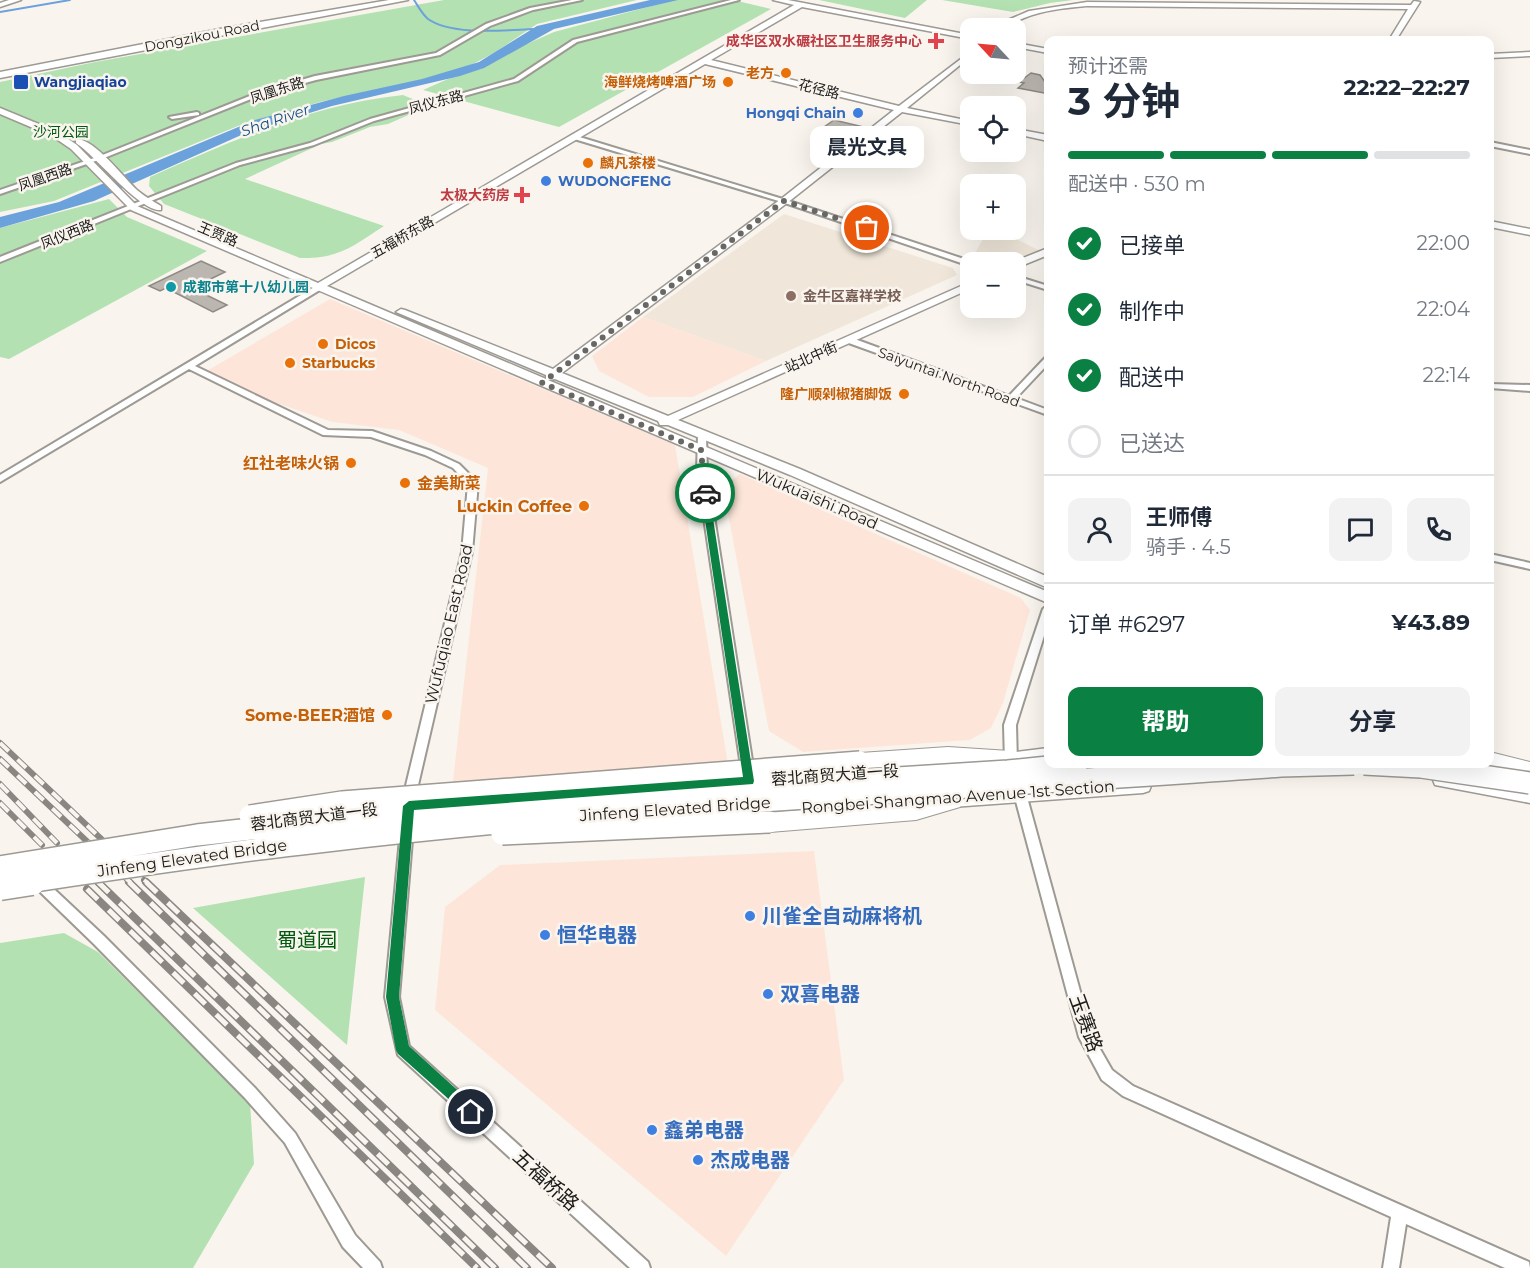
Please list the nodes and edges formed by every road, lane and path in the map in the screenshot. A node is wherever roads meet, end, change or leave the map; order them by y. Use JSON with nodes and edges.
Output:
{"nodes":[{"id":1,"x":7,"y":0,"type":"edge"},
{"id":2,"x":17,"y":0,"type":"edge"},
{"id":3,"x":381,"y":0,"type":"edge"},
{"id":4,"x":580,"y":0,"type":"edge"},
{"id":5,"x":738,"y":0,"type":"edge"},
{"id":6,"x":777,"y":0,"type":"edge"},
{"id":7,"x":399,"y":1,"type":"edge"},
{"id":8,"x":804,"y":2,"type":"edge"},
{"id":9,"x":0,"y":3,"type":"edge"},
{"id":10,"x":1415,"y":4,"type":"edge"},
{"id":11,"x":1018,"y":18,"type":"edge"},
{"id":12,"x":960,"y":35,"type":"edge"},
{"id":13,"x":1395,"y":36,"type":"edge"},
{"id":14,"x":1026,"y":47,"type":"edge"},
{"id":15,"x":1044,"y":50,"type":"edge"},
{"id":16,"x":1530,"y":54,"type":"edge"},
{"id":17,"x":1494,"y":56,"type":"edge"},
{"id":18,"x":704,"y":61,"type":"junction"},
{"id":19,"x":960,"y":62,"type":"edge"},
{"id":20,"x":0,"y":74,"type":"edge"},
{"id":21,"x":0,"y":104,"type":"edge"},
{"id":22,"x":200,"y":104,"type":"dead end"},
{"id":23,"x":191,"y":106,"type":"dead end"},
{"id":24,"x":900,"y":109,"type":"junction"},
{"id":25,"x":0,"y":111,"type":"edge"},
{"id":26,"x":188,"y":115,"type":"junction"},
{"id":27,"x":172,"y":117,"type":"dead end"},
{"id":28,"x":197,"y":117,"type":"junction"},
{"id":29,"x":960,"y":121,"type":"edge"},
{"id":30,"x":184,"y":126,"type":"junction"},
{"id":31,"x":1026,"y":134,"type":"edge"},
{"id":32,"x":573,"y":137,"type":"junction"},
{"id":33,"x":1044,"y":137,"type":"edge"},
{"id":34,"x":1494,"y":145,"type":"edge"},
{"id":35,"x":1530,"y":152,"type":"edge"},
{"id":36,"x":102,"y":157,"type":"junction"},
{"id":37,"x":90,"y":162,"type":"junction"},
{"id":38,"x":0,"y":192,"type":"edge"},
{"id":39,"x":784,"y":201,"type":"junction"},
{"id":40,"x":145,"y":203,"type":"junction"},
{"id":41,"x":134,"y":208,"type":"junction"},
{"id":42,"x":1494,"y":225,"type":"edge"},
{"id":43,"x":1530,"y":232,"type":"edge"},
{"id":44,"x":1044,"y":252,"type":"edge"},
{"id":45,"x":0,"y":260,"type":"edge"},
{"id":46,"x":960,"y":260,"type":"edge"},
{"id":47,"x":1026,"y":260,"type":"edge"},
{"id":48,"x":1026,"y":281,"type":"edge"},
{"id":49,"x":326,"y":284,"type":"junction"},
{"id":50,"x":1044,"y":287,"type":"edge"},
{"id":51,"x":960,"y":290,"type":"edge"},
{"id":52,"x":849,"y":340,"type":"junction"},
{"id":53,"x":1044,"y":364,"type":"edge"},
{"id":54,"x":188,"y":366,"type":"junction"},
{"id":55,"x":554,"y":374,"type":"junction"},
{"id":56,"x":542,"y":383,"type":"junction"},
{"id":57,"x":1494,"y":386,"type":"edge"},
{"id":58,"x":1530,"y":388,"type":"edge"},
{"id":59,"x":1011,"y":399,"type":"junction"},
{"id":60,"x":1044,"y":411,"type":"edge"},
{"id":61,"x":667,"y":420,"type":"junction"},
{"id":62,"x":653,"y":429,"type":"junction"},
{"id":63,"x":702,"y":435,"type":"junction"},
{"id":64,"x":701,"y":450,"type":"junction"},
{"id":65,"x":0,"y":479,"type":"edge"},
{"id":66,"x":1494,"y":558,"type":"edge"},
{"id":67,"x":1530,"y":566,"type":"edge"},
{"id":68,"x":1044,"y":581,"type":"edge"},
{"id":69,"x":1044,"y":596,"type":"edge"},
{"id":70,"x":1044,"y":621,"type":"edge"},
{"id":71,"x":1494,"y":755,"type":"edge"},
{"id":72,"x":1044,"y":756,"type":"edge"},
{"id":73,"x":1010,"y":760,"type":"junction"},
{"id":74,"x":1494,"y":762,"type":"edge"},
{"id":75,"x":1530,"y":762,"type":"edge"},
{"id":76,"x":1044,"y":767,"type":"edge"},
{"id":77,"x":1253,"y":768,"type":"edge"},
{"id":78,"x":1394,"y":768,"type":"edge"},
{"id":79,"x":1428,"y":768,"type":"edge"},
{"id":80,"x":1530,"y":771,"type":"edge"},
{"id":81,"x":1408,"y":774,"type":"junction"},
{"id":82,"x":749,"y":781,"type":"junction"},
{"id":83,"x":1530,"y":783,"type":"edge"},
{"id":84,"x":1021,"y":795,"type":"junction"},
{"id":85,"x":1530,"y":796,"type":"edge"},
{"id":86,"x":409,"y":798,"type":"junction"},
{"id":87,"x":952,"y":801,"type":"junction"},
{"id":88,"x":406,"y":833,"type":"junction"},
{"id":89,"x":196,"y":835,"type":"junction"},
{"id":90,"x":119,"y":842,"type":"dead end"},
{"id":91,"x":77,"y":847,"type":"dead end"},
{"id":92,"x":3,"y":860,"type":"edge"},
{"id":93,"x":170,"y":861,"type":"junction"},
{"id":94,"x":136,"y":875,"type":"dead end"},
{"id":95,"x":74,"y":879,"type":"junction"},
{"id":96,"x":0,"y":887,"type":"edge"},
{"id":97,"x":45,"y":889,"type":"junction"},
{"id":98,"x":0,"y":894,"type":"edge"},
{"id":99,"x":1400,"y":1212,"type":"junction"},
{"id":100,"x":374,"y":1268,"type":"edge"},
{"id":101,"x":642,"y":1268,"type":"edge"},
{"id":102,"x":1391,"y":1268,"type":"edge"},
{"id":103,"x":1523,"y":1268,"type":"edge"}],
"edges":[{"from":1,"to":9,"type":"main road"},
{"from":2,"to":9,"type":"main road"},
{"from":3,"to":20,"type":"main road","name":"Dongzikou Road"},
{"from":4,"to":28,"type":"street","name":"凤凰东路"},
{"from":5,"to":40,"type":"street","name":"凤仪东路"},
{"from":6,"to":8,"type":"main road"},
{"from":7,"to":20,"type":"main road","name":"Dongzikou Road"},
{"from":8,"to":12,"type":"main road"},
{"from":8,"to":18,"type":"main road","name":"五福桥东路"},
{"from":10,"to":11,"type":"main road"},
{"from":10,"to":13,"type":"main road"},
{"from":14,"to":15,"type":"main road"},
{"from":16,"to":17,"type":"main road"},
{"from":18,"to":24,"type":"main road","name":"花径路"},
{"from":18,"to":32,"type":"main road","name":"五福桥东路"},
{"from":19,"to":24,"type":"main road"},
{"from":21,"to":36,"type":"main road","name":"王贾路"},
{"from":22,"to":28,"type":"street"},
{"from":23,"to":26,"type":"street"},
{"from":24,"to":29,"type":"main road","name":"花径路"},
{"from":24,"to":39,"type":"main road"},
{"from":25,"to":37,"type":"main road"},
{"from":26,"to":27,"type":"street"},
{"from":26,"to":28,"type":"street"},
{"from":26,"to":30,"type":"street"},
{"from":28,"to":30,"type":"street","name":"凤凰东路"},
{"from":30,"to":36,"type":"street","name":"凤凰东路"},
{"from":31,"to":33,"type":"main road"},
{"from":32,"to":39,"type":"street"},
{"from":32,"to":49,"type":"main road","name":"五福桥东路"},
{"from":34,"to":35,"type":"street"},
{"from":36,"to":37,"type":"street","name":"凤凰东路"},
{"from":36,"to":40,"type":"main road","name":"王贾路"},
{"from":37,"to":38,"type":"street","name":"凤凰西路"},
{"from":37,"to":41,"type":"main road"},
{"from":39,"to":46,"type":"street"},
{"from":39,"to":55,"type":"main road"},
{"from":40,"to":41,"type":"street","name":"凤仪东路"},
{"from":40,"to":49,"type":"main road","name":"王贾路"},
{"from":41,"to":45,"type":"street","name":"凤仪西路"},
{"from":41,"to":49,"type":"main road"},
{"from":42,"to":43,"type":"main road"},
{"from":44,"to":47,"type":"main road"},
{"from":48,"to":50,"type":"street"},
{"from":49,"to":54,"type":"street","name":"五福桥东路"},
{"from":49,"to":55,"type":"main road","name":"Wukuaishi Road"},
{"from":49,"to":56,"type":"main road","name":"Wukuaishi Road"},
{"from":51,"to":52,"type":"main road","name":"站北中街"},
{"from":52,"to":59,"type":"street","name":"Saiyuntai North Road"},
{"from":52,"to":61,"type":"main road","name":"站北中街"},
{"from":53,"to":59,"type":"street"},
{"from":54,"to":65,"type":"street","name":"五福桥东路"},
{"from":54,"to":86,"type":"street","name":"Wufuqiao East Road"},
{"from":55,"to":56,"type":"main road"},
{"from":55,"to":61,"type":"main road","name":"Wukuaishi Road"},
{"from":56,"to":62,"type":"main road","name":"Wukuaishi Road"},
{"from":57,"to":58,"type":"street"},
{"from":59,"to":60,"type":"street","name":"Saiyuntai North Road"},
{"from":61,"to":62,"type":"main road","name":"站北中街"},
{"from":61,"to":63,"type":"main road","name":"Wukuaishi Road"},
{"from":62,"to":64,"type":"main road","name":"Wukuaishi Road"},
{"from":63,"to":64,"type":"street"},
{"from":63,"to":68,"type":"main road","name":"Wukuaishi Road"},
{"from":64,"to":69,"type":"main road","name":"Wukuaishi Road"},
{"from":64,"to":82,"type":"street"},
{"from":66,"to":67,"type":"street"},
{"from":70,"to":73,"type":"street","name":"玉赛路"},
{"from":71,"to":75,"type":"main road"},
{"from":72,"to":73,"type":"main road","name":"蓉北商贸大道一段"},
{"from":73,"to":82,"type":"main road","name":"蓉北商贸大道一段"},
{"from":73,"to":84,"type":"street","name":"玉赛路"},
{"from":73,"to":89,"type":"highway","bridge":true},
{"from":74,"to":80,"type":"highway"},
{"from":76,"to":89,"type":"highway","name":"Jinfeng Elevated Bridge","bridge":true},
{"from":77,"to":93,"type":"highway","name":"Jinfeng Elevated Bridge","bridge":true},
{"from":78,"to":81,"type":"main road"},
{"from":79,"to":83,"type":"highway","bridge":true},
{"from":81,"to":84,"type":"main road","name":"Rongbei Shangmao Avenue 1st Section"},
{"from":81,"to":85,"type":"main road","name":"Rongbei Shangmao Avenue 1st Section"},
{"from":82,"to":86,"type":"main road","name":"蓉北商贸大道一段"},
{"from":84,"to":87,"type":"main road","name":"Rongbei Shangmao Avenue 1st Section"},
{"from":84,"to":99,"type":"street","name":"玉赛路"},
{"from":86,"to":88,"type":"street","name":"五福桥路"},
{"from":86,"to":90,"type":"main road","name":"蓉北商贸大道一段"},
{"from":87,"to":88,"type":"main road","name":"Rongbei Shangmao Avenue 1st Section"},
{"from":87,"to":93,"type":"highway","bridge":true},
{"from":88,"to":94,"type":"street","name":"Rongbei Shangmao Avenue 1st Section"},
{"from":88,"to":101,"type":"street","name":"五福桥路"},
{"from":89,"to":92,"type":"highway","name":"Jinfeng Elevated Bridge","bridge":true},
{"from":91,"to":92,"type":"main road"},
{"from":92,"to":97,"type":"street"},
{"from":93,"to":95,"type":"highway","name":"Jinfeng Elevated Bridge","bridge":true},
{"from":95,"to":96,"type":"highway","name":"Jinfeng Elevated Bridge","bridge":true},
{"from":95,"to":97,"type":"street"},
{"from":95,"to":98,"type":"highway","bridge":true},
{"from":97,"to":98,"type":"street"},
{"from":97,"to":100,"type":"street"},
{"from":99,"to":102,"type":"street"},
{"from":99,"to":103,"type":"street","name":"玉赛路"}]}
